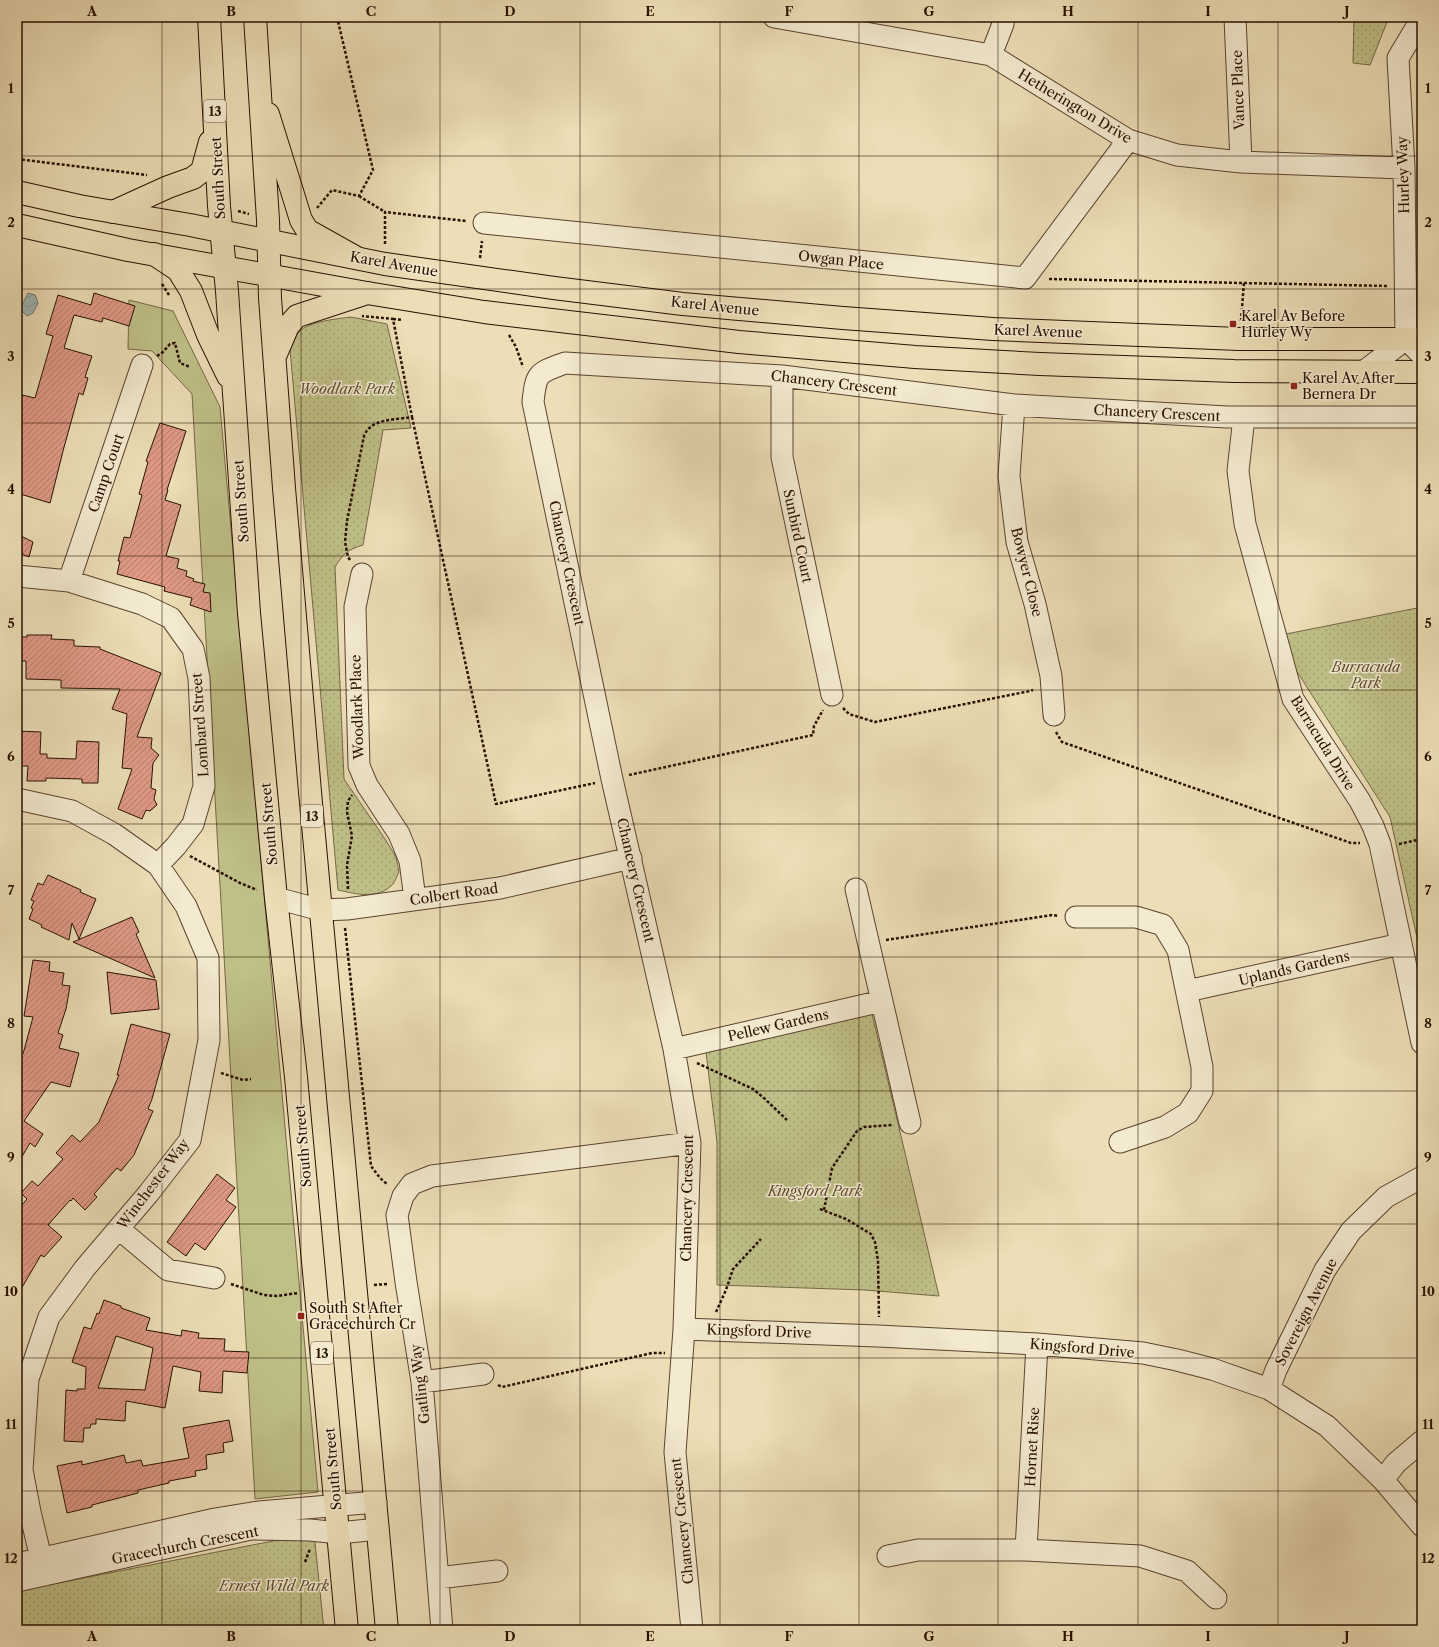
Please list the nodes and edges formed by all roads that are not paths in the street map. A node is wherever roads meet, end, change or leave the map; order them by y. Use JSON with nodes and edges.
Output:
{"nodes":[{"id":1,"x":209,"y":17,"type":"edge"},
{"id":2,"x":255,"y":17,"type":"edge"},
{"id":3,"x":775,"y":17,"type":"edge"},
{"id":4,"x":1004,"y":17,"type":"edge"},
{"id":5,"x":1235,"y":17,"type":"edge"},
{"id":6,"x":1422,"y":18,"type":"edge"},
{"id":7,"x":990,"y":55,"type":"junction"},
{"id":8,"x":258,"y":83,"type":"junction"},
{"id":9,"x":215,"y":116,"type":"junction"},
{"id":10,"x":1128,"y":140,"type":"junction"},
{"id":11,"x":1241,"y":162,"type":"junction"},
{"id":12,"x":1404,"y":168,"type":"junction"},
{"id":13,"x":17,"y":192,"type":"edge"},
{"id":14,"x":113,"y":212,"type":"junction"},
{"id":15,"x":484,"y":223,"type":"road end"},
{"id":16,"x":17,"y":226,"type":"edge"},
{"id":17,"x":269,"y":230,"type":"junction"},
{"id":18,"x":221,"y":231,"type":"junction"},
{"id":19,"x":154,"y":254,"type":"junction"},
{"id":20,"x":357,"y":258,"type":"junction"},
{"id":21,"x":225,"y":268,"type":"junction"},
{"id":22,"x":270,"y":277,"type":"junction"},
{"id":23,"x":367,"y":293,"type":"junction"},
{"id":24,"x":1414,"y":339,"type":"edge"},
{"id":25,"x":1422,"y":355,"type":"edge"},
{"id":26,"x":275,"y":356,"type":"junction"},
{"id":27,"x":142,"y":365,"type":"road end"},
{"id":28,"x":1363,"y":372,"type":"junction"},
{"id":29,"x":1422,"y":372,"type":"edge"},
{"id":30,"x":782,"y":376,"type":"junction"},
{"id":31,"x":232,"y":386,"type":"junction"},
{"id":32,"x":1014,"y":405,"type":"junction"},
{"id":33,"x":1244,"y":417,"type":"junction"},
{"id":34,"x":1422,"y":417,"type":"edge"},
{"id":35,"x":362,"y":574,"type":"road end"},
{"id":36,"x":17,"y":576,"type":"edge"},
{"id":37,"x":69,"y":581,"type":"junction"},
{"id":38,"x":832,"y":695,"type":"road end"},
{"id":39,"x":1054,"y":715,"type":"road end"},
{"id":40,"x":17,"y":799,"type":"edge"},
{"id":41,"x":631,"y":858,"type":"junction"},
{"id":42,"x":158,"y":865,"type":"junction"},
{"id":43,"x":856,"y":889,"type":"dead end"},
{"id":44,"x":276,"y":898,"type":"junction"},
{"id":45,"x":415,"y":899,"type":"junction"},
{"id":46,"x":321,"y":910,"type":"junction"},
{"id":47,"x":1076,"y":917,"type":"road end"},
{"id":48,"x":1401,"y":944,"type":"junction"},
{"id":49,"x":1187,"y":991,"type":"junction"},
{"id":50,"x":882,"y":1001,"type":"junction"},
{"id":51,"x":1422,"y":1043,"type":"edge"},
{"id":52,"x":674,"y":1049,"type":"junction"},
{"id":53,"x":910,"y":1122,"type":"road end"},
{"id":54,"x":1120,"y":1142,"type":"dead end"},
{"id":55,"x":690,"y":1143,"type":"junction"},
{"id":56,"x":1422,"y":1177,"type":"edge"},
{"id":57,"x":119,"y":1229,"type":"junction"},
{"id":58,"x":214,"y":1278,"type":"dead end"},
{"id":59,"x":684,"y":1329,"type":"junction"},
{"id":60,"x":1037,"y":1344,"type":"junction"},
{"id":61,"x":483,"y":1374,"type":"road end"},
{"id":62,"x":422,"y":1382,"type":"junction"},
{"id":63,"x":1269,"y":1389,"type":"junction"},
{"id":64,"x":1422,"y":1441,"type":"edge"},
{"id":65,"x":1383,"y":1480,"type":"junction"},
{"id":66,"x":376,"y":1502,"type":"junction"},
{"id":67,"x":337,"y":1505,"type":"junction"},
{"id":68,"x":1422,"y":1526,"type":"edge"},
{"id":69,"x":378,"y":1529,"type":"junction"},
{"id":70,"x":339,"y":1533,"type":"junction"},
{"id":71,"x":1026,"y":1550,"type":"junction"},
{"id":72,"x":888,"y":1556,"type":"dead end"},
{"id":73,"x":17,"y":1564,"type":"edge"},
{"id":74,"x":43,"y":1566,"type":"junction"},
{"id":75,"x":497,"y":1571,"type":"dead end"},
{"id":76,"x":438,"y":1578,"type":"junction"},
{"id":77,"x":17,"y":1581,"type":"edge"},
{"id":78,"x":1216,"y":1598,"type":"dead end"},
{"id":79,"x":347,"y":1630,"type":"edge"},
{"id":80,"x":387,"y":1630,"type":"edge"},
{"id":81,"x":442,"y":1630,"type":"edge"},
{"id":82,"x":692,"y":1630,"type":"edge"}],
"edges":[{"from":1,"to":9,"type":"main road","name":"South Street","number":"13"},
{"from":2,"to":8,"type":"main road","number":"13"},
{"from":3,"to":7,"type":"street","name":"Hetherington Drive"},
{"from":4,"to":7,"type":"street"},
{"from":5,"to":11,"type":"street","name":"Vance Place"},
{"from":6,"to":12,"type":"street","name":"Hurley Way"},
{"from":7,"to":10,"type":"street","name":"Hetherington Drive"},
{"from":8,"to":17,"type":"main road","number":"13"},
{"from":8,"to":20,"type":"main road"},
{"from":9,"to":14,"type":"main road"},
{"from":9,"to":18,"type":"main road","name":"South Street","number":"13"},
{"from":10,"to":11,"type":"street","name":"Hetherington Drive"},
{"from":10,"to":15,"type":"street","name":"Owgan Place"},
{"from":11,"to":12,"type":"street","name":"Hetherington Drive"},
{"from":12,"to":24,"type":"street","name":"Hurley Way"},
{"from":13,"to":14,"type":"main road","name":"Karel Avenue"},
{"from":14,"to":18,"type":"main road","name":"Karel Avenue"},
{"from":16,"to":19,"type":"main road"},
{"from":17,"to":18,"type":"main road","name":"Karel Avenue"},
{"from":17,"to":20,"type":"main road","name":"Karel Avenue"},
{"from":17,"to":22,"type":"main road","number":"13"},
{"from":18,"to":21,"type":"main road","name":"South Street","number":"13"},
{"from":19,"to":21,"type":"main road"},
{"from":19,"to":31,"type":"main road"},
{"from":20,"to":24,"type":"main road","name":"Karel Avenue"},
{"from":21,"to":22,"type":"main road"},
{"from":21,"to":31,"type":"main road","name":"South Street","number":"13"},
{"from":22,"to":23,"type":"main road"},
{"from":22,"to":26,"type":"main road","number":"13"},
{"from":23,"to":26,"type":"main road"},
{"from":23,"to":28,"type":"main road"},
{"from":24,"to":25,"type":"street"},
{"from":24,"to":28,"type":"street"},
{"from":26,"to":46,"type":"main road","number":"13"},
{"from":27,"to":37,"type":"street","name":"Camp Court"},
{"from":28,"to":29,"type":"main road"},
{"from":30,"to":32,"type":"street","name":"Chancery Crescent"},
{"from":30,"to":38,"type":"street","name":"Sunbird Court"},
{"from":30,"to":41,"type":"street","name":"Chancery Crescent"},
{"from":31,"to":44,"type":"main road","name":"South Street","number":"13"},
{"from":32,"to":33,"type":"street","name":"Chancery Crescent"},
{"from":32,"to":39,"type":"street","name":"Bowyer Close"},
{"from":33,"to":34,"type":"street","name":"Chancery Crescent"},
{"from":33,"to":48,"type":"street","name":"Barracuda Drive"},
{"from":35,"to":45,"type":"street","name":"Woodlark Place"},
{"from":36,"to":37,"type":"street","name":"Lombard Street"},
{"from":37,"to":42,"type":"street","name":"Lombard Street"},
{"from":40,"to":42,"type":"street","name":"Winchester Way"},
{"from":41,"to":45,"type":"street","name":"Colbert Road"},
{"from":41,"to":52,"type":"street","name":"Chancery Crescent"},
{"from":42,"to":57,"type":"street","name":"Winchester Way"},
{"from":43,"to":50,"type":"street"},
{"from":44,"to":46,"type":"street","name":"Colbert Road"},
{"from":44,"to":67,"type":"main road","name":"South Street","number":"13"},
{"from":45,"to":46,"type":"street","name":"Colbert Road"},
{"from":46,"to":66,"type":"main road","number":"13"},
{"from":47,"to":49,"type":"street"},
{"from":48,"to":49,"type":"street","name":"Uplands Gardens"},
{"from":48,"to":51,"type":"street","name":"Barracuda Drive"},
{"from":49,"to":54,"type":"street"},
{"from":50,"to":52,"type":"street","name":"Pellew Gardens"},
{"from":50,"to":53,"type":"street"},
{"from":52,"to":55,"type":"street","name":"Chancery Crescent"},
{"from":55,"to":59,"type":"street","name":"Chancery Crescent"},
{"from":55,"to":62,"type":"street","name":"Gatling Way"},
{"from":56,"to":63,"type":"street","name":"Sovereign Avenue"},
{"from":57,"to":58,"type":"street"},
{"from":57,"to":74,"type":"street","name":"Winchester Way"},
{"from":59,"to":60,"type":"street","name":"Kingsford Drive"},
{"from":59,"to":82,"type":"street","name":"Chancery Crescent"},
{"from":60,"to":63,"type":"street","name":"Kingsford Drive"},
{"from":60,"to":71,"type":"street","name":"Hornet Rise"},
{"from":61,"to":62,"type":"street"},
{"from":62,"to":76,"type":"street","name":"Gatling Way"},
{"from":63,"to":65,"type":"street","name":"Kingsford Drive"},
{"from":64,"to":65,"type":"street"},
{"from":65,"to":68,"type":"street","name":"Kingsford Drive"},
{"from":66,"to":67,"type":"street","name":"Gracechurch Crescent"},
{"from":66,"to":69,"type":"main road","number":"13"},
{"from":67,"to":70,"type":"main road","name":"South Street","number":"13"},
{"from":67,"to":74,"type":"street","name":"Gracechurch Crescent"},
{"from":69,"to":70,"type":"street","name":"Gracechurch Crescent"},
{"from":69,"to":80,"type":"main road","number":"13"},
{"from":70,"to":74,"type":"street","name":"Gracechurch Crescent"},
{"from":70,"to":79,"type":"main road","name":"South Street","number":"13"},
{"from":71,"to":72,"type":"street"},
{"from":71,"to":78,"type":"street"},
{"from":73,"to":74,"type":"street","name":"Gracechurch Crescent"},
{"from":74,"to":77,"type":"street","name":"Gracechurch Crescent"},
{"from":75,"to":76,"type":"street"},
{"from":76,"to":81,"type":"street","name":"Gatling Way"}]}
